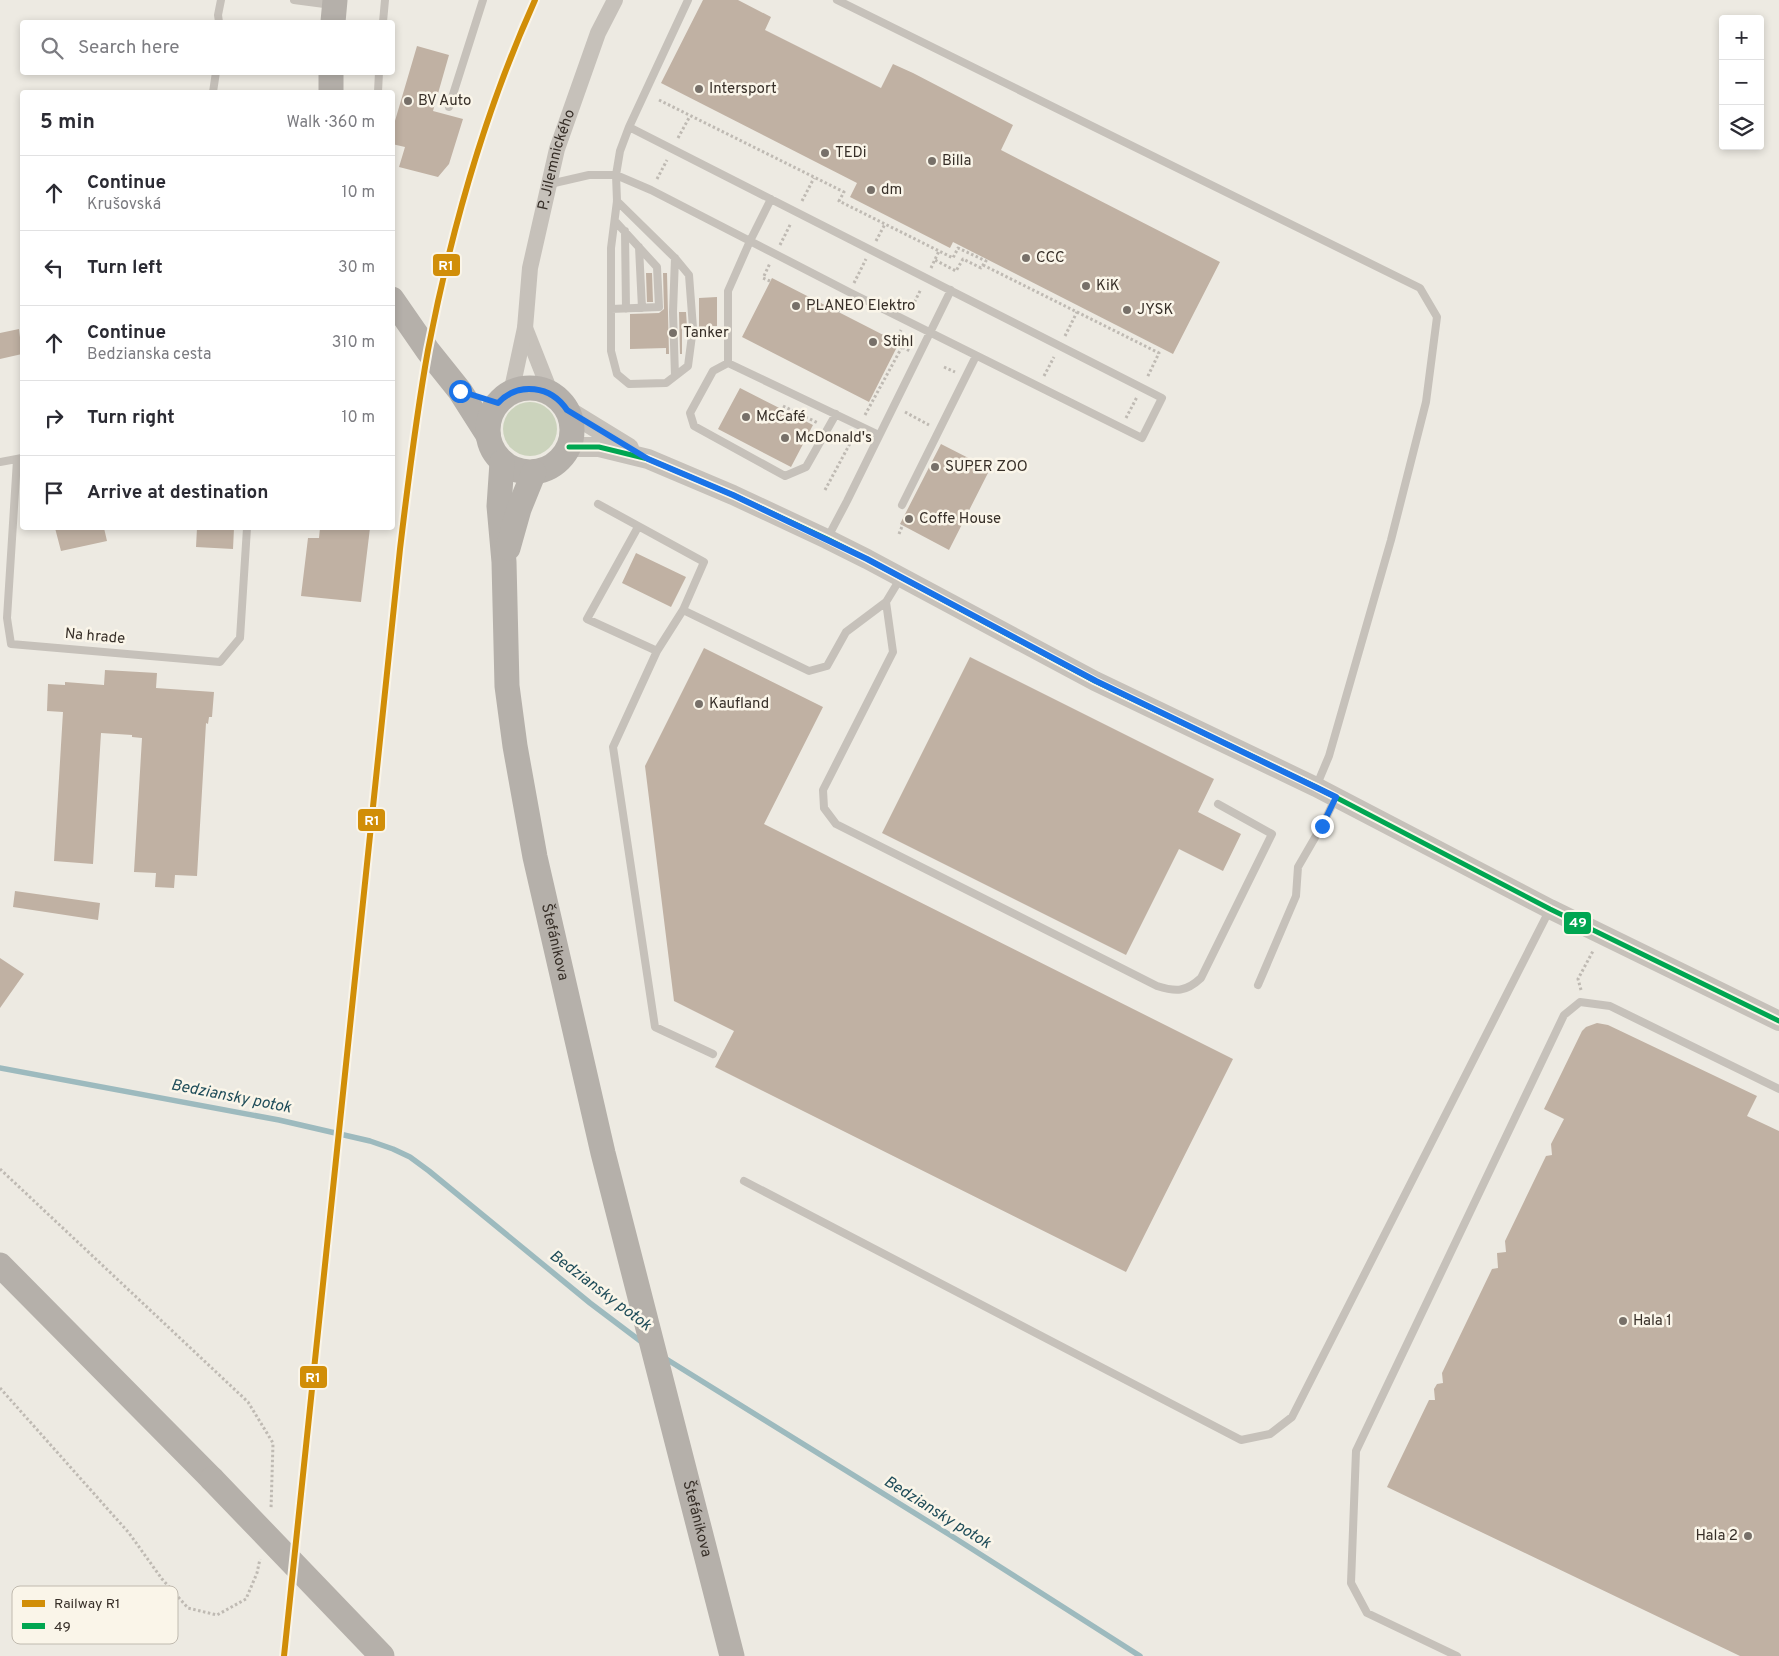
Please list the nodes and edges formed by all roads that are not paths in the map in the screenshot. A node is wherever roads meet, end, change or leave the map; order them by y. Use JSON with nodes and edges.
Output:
{"nodes":[{"id":1,"x":221,"y":0,"type":"edge"},
{"id":2,"x":294,"y":0,"type":"edge"},
{"id":3,"x":385,"y":0,"type":"edge"},
{"id":4,"x":483,"y":0,"type":"edge"},
{"id":5,"x":615,"y":0,"type":"edge"},
{"id":6,"x":688,"y":0,"type":"edge"},
{"id":7,"x":837,"y":0,"type":"edge"},
{"id":8,"x":334,"y":9,"type":"edge"},
{"id":9,"x":219,"y":20,"type":"edge"},
{"id":10,"x":383,"y":20,"type":"edge"},
{"id":11,"x":216,"y":75,"type":"edge"},
{"id":12,"x":331,"y":75,"type":"edge"},
{"id":13,"x":380,"y":75,"type":"edge"},
{"id":14,"x":213,"y":90,"type":"edge"},
{"id":15,"x":331,"y":90,"type":"edge"},
{"id":16,"x":378,"y":90,"type":"edge"},
{"id":17,"x":449,"y":107,"type":"dead end"},
{"id":18,"x":629,"y":127,"type":"junction"},
{"id":19,"x":616,"y":176,"type":"junction"},
{"id":20,"x":549,"y":184,"type":"junction"},
{"id":21,"x":771,"y":199,"type":"junction"},
{"id":22,"x":617,"y":201,"type":"junction"},
{"id":23,"x":615,"y":221,"type":"junction"},
{"id":24,"x":625,"y":231,"type":"junction"},
{"id":25,"x":750,"y":241,"type":"junction"},
{"id":26,"x":639,"y":247,"type":"junction"},
{"id":27,"x":675,"y":258,"type":"junction"},
{"id":28,"x":951,"y":290,"type":"junction"},
{"id":29,"x":626,"y":308,"type":"junction"},
{"id":30,"x":642,"y":308,"type":"junction"},
{"id":31,"x":395,"y":309,"type":"edge"},
{"id":32,"x":611,"y":309,"type":"junction"},
{"id":33,"x":525,"y":328,"type":"junction"},
{"id":34,"x":930,"y":333,"type":"junction"},
{"id":35,"x":976,"y":356,"type":"junction"},
{"id":36,"x":728,"y":363,"type":"junction"},
{"id":37,"x":675,"y":376,"type":"junction"},
{"id":38,"x":460,"y":391,"type":"junction"},
{"id":39,"x":505,"y":398,"type":"junction"},
{"id":40,"x":559,"y":402,"type":"junction"},
{"id":41,"x":836,"y":414,"type":"junction"},
{"id":42,"x":488,"y":435,"type":"junction"},
{"id":43,"x":880,"y":435,"type":"junction"},
{"id":44,"x":569,"y":447,"type":"junction"},
{"id":45,"x":20,"y":459,"type":"edge"},
{"id":46,"x":648,"y":459,"type":"junction"},
{"id":47,"x":0,"y":462,"type":"edge"},
{"id":48,"x":502,"y":462,"type":"junction"},
{"id":49,"x":534,"y":472,"type":"junction"},
{"id":50,"x":598,"y":504,"type":"dead end"},
{"id":51,"x":902,"y":505,"type":"dead end"},
{"id":52,"x":638,"y":527,"type":"junction"},
{"id":53,"x":247,"y":530,"type":"edge"},
{"id":54,"x":827,"y":539,"type":"junction"},
{"id":55,"x":504,"y":562,"type":"junction"},
{"id":56,"x":901,"y":577,"type":"junction"},
{"id":57,"x":886,"y":602,"type":"junction"},
{"id":58,"x":683,"y":610,"type":"junction"},
{"id":59,"x":657,"y":652,"type":"junction"},
{"id":60,"x":1316,"y":787,"type":"junction"},
{"id":61,"x":1336,"y":797,"type":"junction"},
{"id":62,"x":1218,"y":804,"type":"dead end"},
{"id":63,"x":1550,"y":909,"type":"junction"},
{"id":64,"x":1258,"y":986,"type":"dead end"},
{"id":65,"x":1779,"y":1020,"type":"edge"},
{"id":66,"x":713,"y":1054,"type":"dead end"},
{"id":67,"x":1779,"y":1089,"type":"edge"},
{"id":68,"x":744,"y":1181,"type":"dead end"},
{"id":69,"x":0,"y":1265,"type":"edge"},
{"id":70,"x":382,"y":1656,"type":"edge"},
{"id":71,"x":732,"y":1656,"type":"edge"},
{"id":72,"x":1457,"y":1656,"type":"edge"}],
"edges":[{"from":1,"to":9,"type":"lane"},
{"from":2,"to":8,"type":"lane"},
{"from":3,"to":10,"type":"lane"},
{"from":4,"to":17,"type":"lane"},
{"from":5,"to":20,"type":"street","name":"P. Jilemnického"},
{"from":6,"to":18,"type":"lane"},
{"from":7,"to":60,"type":"lane"},
{"from":11,"to":14,"type":"lane"},
{"from":12,"to":15,"type":"main road"},
{"from":13,"to":16,"type":"lane"},
{"from":18,"to":19,"type":"lane"},
{"from":18,"to":21,"type":"lane"},
{"from":19,"to":20,"type":"lane"},
{"from":19,"to":22,"type":"lane"},
{"from":19,"to":25,"type":"lane"},
{"from":20,"to":33,"type":"street","name":"P. Jilemnického"},
{"from":21,"to":25,"type":"lane"},
{"from":21,"to":28,"type":"lane"},
{"from":22,"to":23,"type":"lane"},
{"from":22,"to":27,"type":"lane"},
{"from":23,"to":24,"type":"lane"},
{"from":23,"to":32,"type":"lane"},
{"from":24,"to":26,"type":"lane"},
{"from":24,"to":29,"type":"lane"},
{"from":25,"to":34,"type":"lane"},
{"from":25,"to":36,"type":"lane"},
{"from":26,"to":30,"type":"lane"},
{"from":26,"to":30,"type":"lane"},
{"from":27,"to":37,"type":"lane"},
{"from":27,"to":37,"type":"lane"},
{"from":28,"to":34,"type":"lane"},
{"from":28,"to":35,"type":"lane"},
{"from":29,"to":30,"type":"lane"},
{"from":29,"to":32,"type":"lane"},
{"from":31,"to":38,"type":"main road"},
{"from":32,"to":37,"type":"lane"},
{"from":33,"to":39,"type":"street","name":"P. Jilemnického"},
{"from":33,"to":40,"type":"street","name":"P. Jilemnického"},
{"from":34,"to":35,"type":"lane"},
{"from":34,"to":43,"type":"lane"},
{"from":35,"to":51,"type":"lane"},
{"from":36,"to":41,"type":"lane"},
{"from":36,"to":41,"type":"lane"},
{"from":38,"to":39,"type":"main road"},
{"from":38,"to":42,"type":"main road"},
{"from":39,"to":40,"type":"main road"},
{"from":39,"to":42,"type":"main road"},
{"from":40,"to":44,"type":"main road"},
{"from":40,"to":46,"type":"street"},
{"from":41,"to":43,"type":"lane"},
{"from":42,"to":48,"type":"main road"},
{"from":43,"to":54,"type":"lane"},
{"from":44,"to":46,"type":"street"},
{"from":44,"to":49,"type":"main road"},
{"from":45,"to":47,"type":"lane","name":"Na hrade"},
{"from":45,"to":53,"type":"lane","name":"Na hrade"},
{"from":46,"to":54,"type":"street"},
{"from":48,"to":49,"type":"main road"},
{"from":48,"to":55,"type":"main road"},
{"from":49,"to":55,"type":"main road"},
{"from":50,"to":52,"type":"lane"},
{"from":52,"to":58,"type":"lane"},
{"from":52,"to":59,"type":"lane"},
{"from":54,"to":56,"type":"street"},
{"from":55,"to":71,"type":"main road","name":"Štefánikova"},
{"from":56,"to":57,"type":"lane"},
{"from":56,"to":60,"type":"street"},
{"from":57,"to":58,"type":"lane"},
{"from":57,"to":62,"type":"lane"},
{"from":58,"to":59,"type":"lane"},
{"from":59,"to":66,"type":"lane"},
{"from":60,"to":61,"type":"street"},
{"from":61,"to":63,"type":"street"},
{"from":61,"to":64,"type":"lane"},
{"from":63,"to":65,"type":"street"},
{"from":63,"to":68,"type":"lane"},
{"from":67,"to":72,"type":"lane"},
{"from":69,"to":70,"type":"main road","bridge":true}]}
